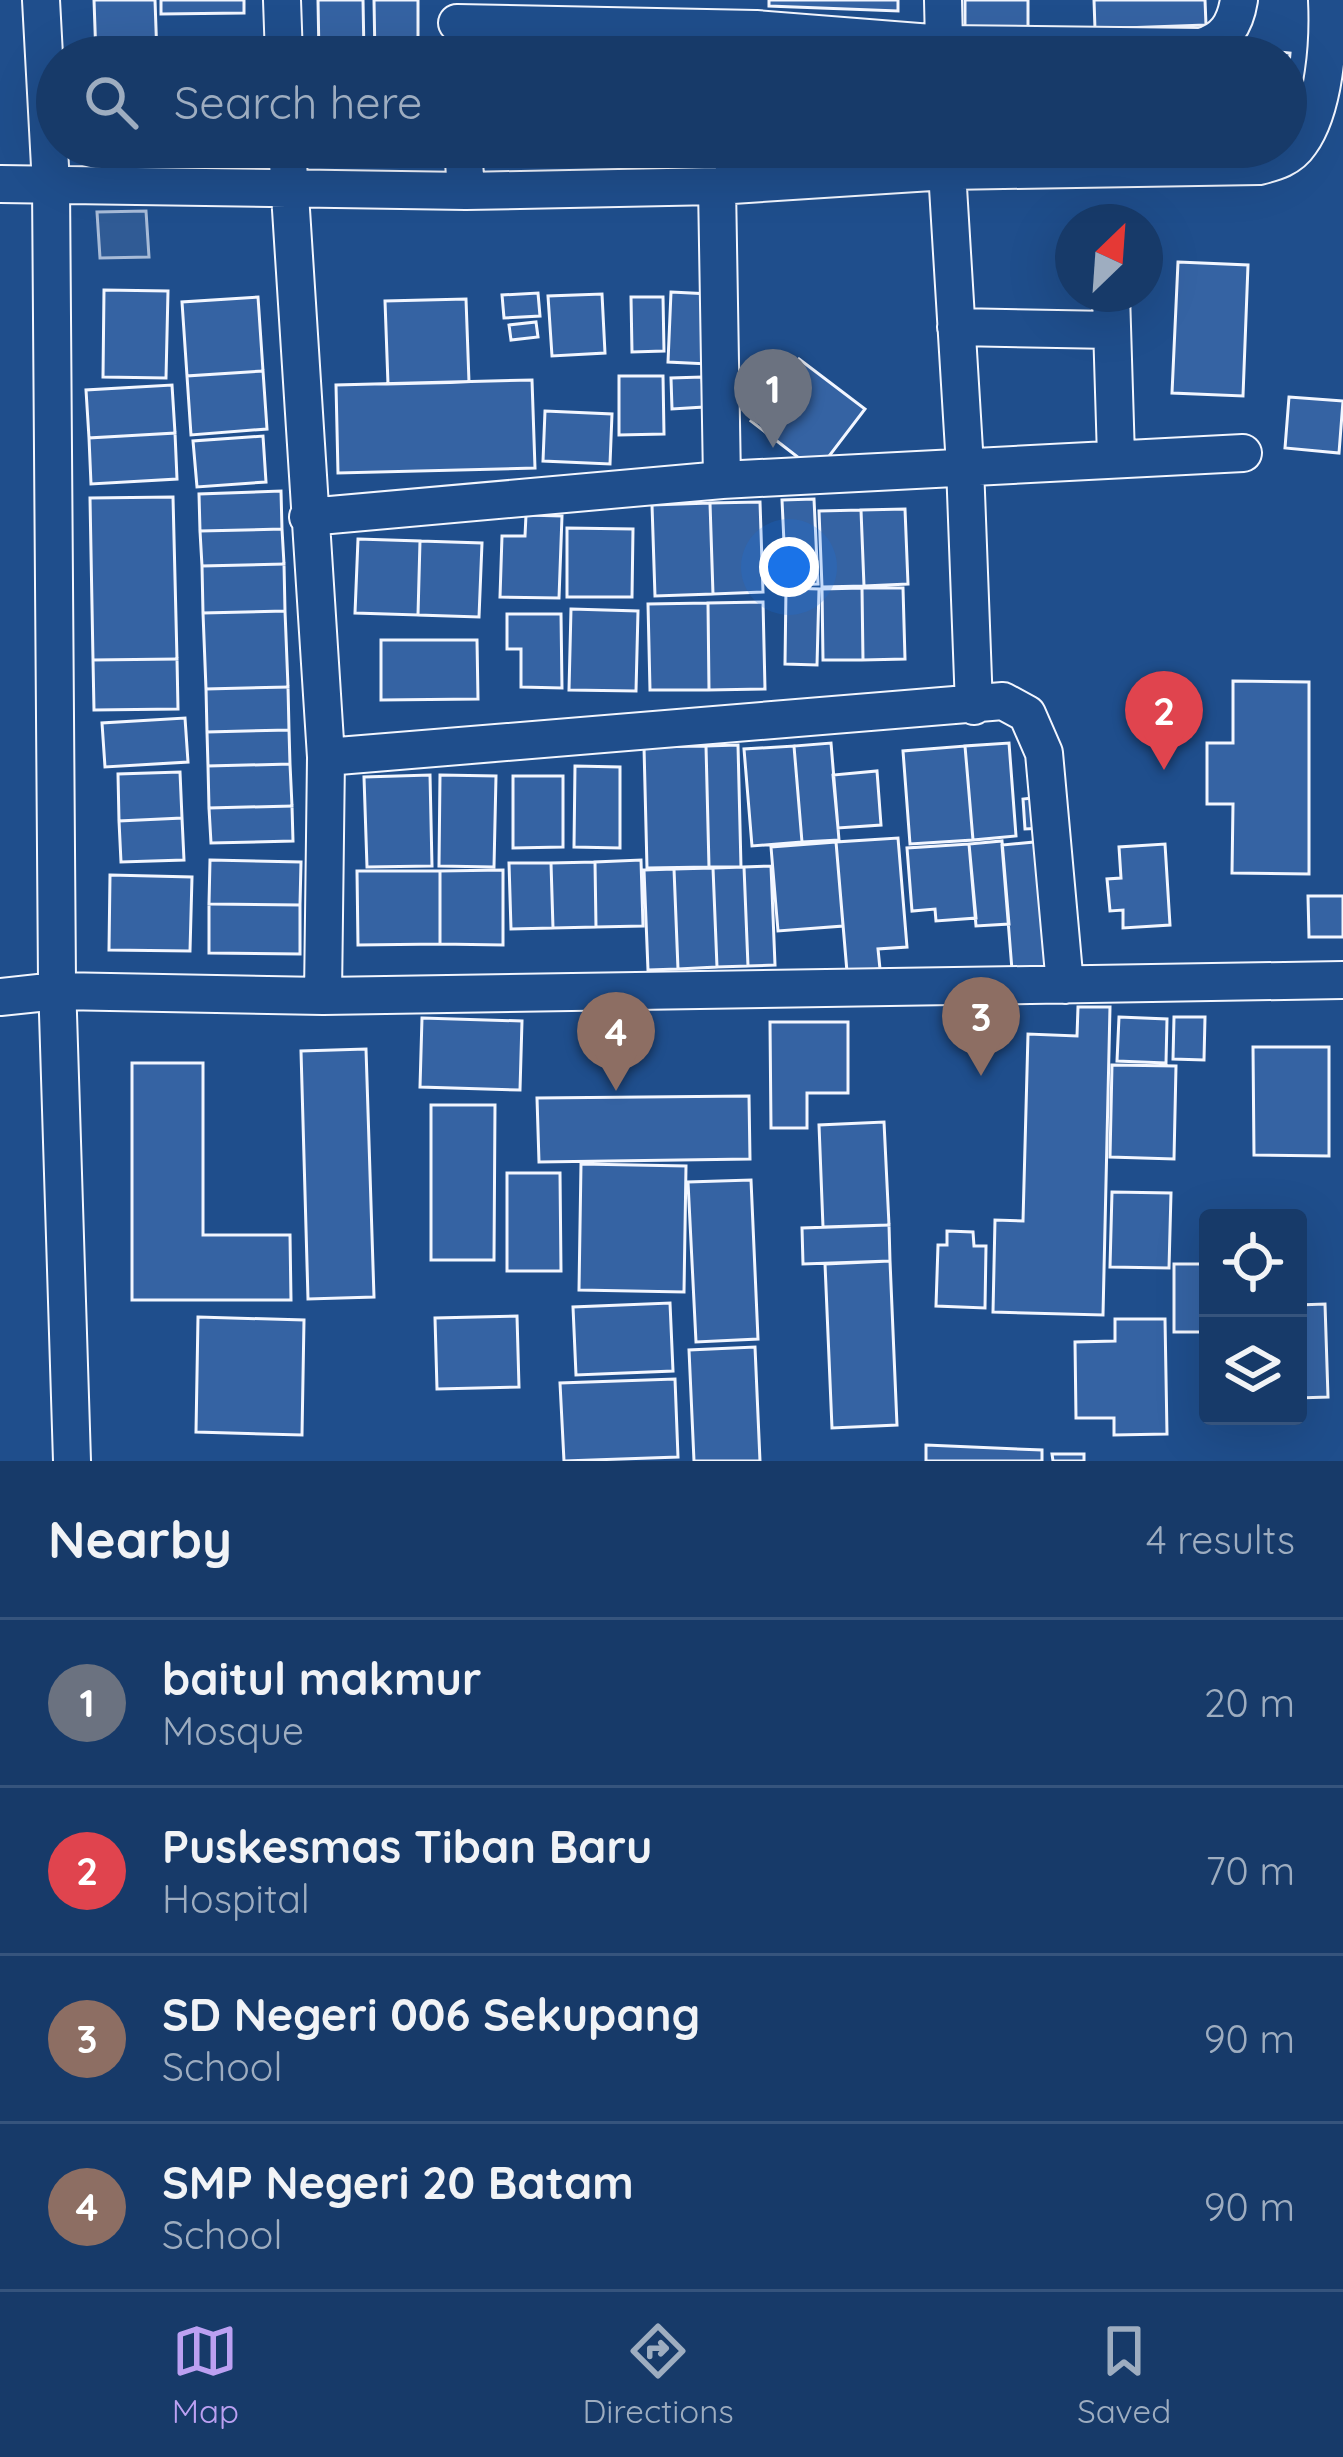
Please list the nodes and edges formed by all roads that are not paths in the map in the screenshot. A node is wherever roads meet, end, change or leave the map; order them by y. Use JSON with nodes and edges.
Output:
{"nodes":[{"id":1,"x":41,"y":0,"type":"edge"},
{"id":2,"x":282,"y":0,"type":"edge"},
{"id":3,"x":943,"y":0,"type":"edge"},
{"id":4,"x":1239,"y":0,"type":"edge"},
{"id":5,"x":1327,"y":0,"type":"edge"},
{"id":6,"x":586,"y":12,"type":"edge"},
{"id":7,"x":756,"y":15,"type":"edge"},
{"id":8,"x":458,"y":27,"type":"edge"},
{"id":9,"x":43,"y":36,"type":"edge"},
{"id":10,"x":283,"y":36,"type":"edge"},
{"id":11,"x":892,"y":36,"type":"edge"},
{"id":12,"x":944,"y":36,"type":"edge"},
{"id":13,"x":1224,"y":36,"type":"edge"},
{"id":14,"x":1307,"y":128,"type":"edge"},
{"id":15,"x":50,"y":168,"type":"edge"},
{"id":16,"x":288,"y":168,"type":"edge"},
{"id":17,"x":465,"y":168,"type":"edge"},
{"id":18,"x":1134,"y":168,"type":"edge"},
{"id":19,"x":947,"y":171,"type":"junction"},
{"id":20,"x":0,"y":184,"type":"edge"},
{"id":21,"x":51,"y":185,"type":"junction"},
{"id":22,"x":717,"y":186,"type":"junction"},
{"id":23,"x":288,"y":189,"type":"junction"},
{"id":24,"x":466,"y":191,"type":"junction"},
{"id":25,"x":1112,"y":312,"type":"edge"},
{"id":26,"x":956,"y":327,"type":"junction"},
{"id":27,"x":1243,"y":453,"type":"dead end"},
{"id":28,"x":1116,"y":457,"type":"junction"},
{"id":29,"x":965,"y":466,"type":"junction"},
{"id":30,"x":722,"y":480,"type":"junction"},
{"id":31,"x":308,"y":517,"type":"junction"},
{"id":32,"x":974,"y":706,"type":"junction"},
{"id":33,"x":326,"y":757,"type":"junction"},
{"id":34,"x":1343,"y":980,"type":"edge"},
{"id":35,"x":1064,"y":985,"type":"junction"},
{"id":36,"x":57,"y":991,"type":"junction"},
{"id":37,"x":323,"y":996,"type":"junction"},
{"id":38,"x":0,"y":997,"type":"edge"},
{"id":39,"x":72,"y":1461,"type":"edge"}],
"edges":[{"from":1,"to":9,"type":"street"},
{"from":2,"to":10,"type":"street"},
{"from":3,"to":12,"type":"street"},
{"from":4,"to":13,"type":"street"},
{"from":5,"to":14,"type":"street"},
{"from":6,"to":7,"type":"street"},
{"from":6,"to":8,"type":"street"},
{"from":7,"to":11,"type":"street"},
{"from":15,"to":21,"type":"street"},
{"from":16,"to":23,"type":"street"},
{"from":17,"to":24,"type":"street"},
{"from":18,"to":19,"type":"street"},
{"from":19,"to":22,"type":"street"},
{"from":19,"to":26,"type":"street"},
{"from":20,"to":21,"type":"street"},
{"from":21,"to":23,"type":"street"},
{"from":21,"to":36,"type":"street"},
{"from":22,"to":24,"type":"street"},
{"from":22,"to":30,"type":"street"},
{"from":23,"to":24,"type":"street"},
{"from":23,"to":31,"type":"street"},
{"from":25,"to":26,"type":"street"},
{"from":25,"to":28,"type":"street"},
{"from":26,"to":29,"type":"street"},
{"from":27,"to":28,"type":"street"},
{"from":28,"to":29,"type":"street"},
{"from":29,"to":30,"type":"street"},
{"from":29,"to":32,"type":"street"},
{"from":30,"to":31,"type":"street"},
{"from":31,"to":33,"type":"street"},
{"from":32,"to":33,"type":"street"},
{"from":32,"to":35,"type":"street"},
{"from":33,"to":37,"type":"street"},
{"from":34,"to":35,"type":"street"},
{"from":35,"to":37,"type":"street"},
{"from":36,"to":37,"type":"street"},
{"from":36,"to":38,"type":"street"},
{"from":36,"to":39,"type":"street"}]}
